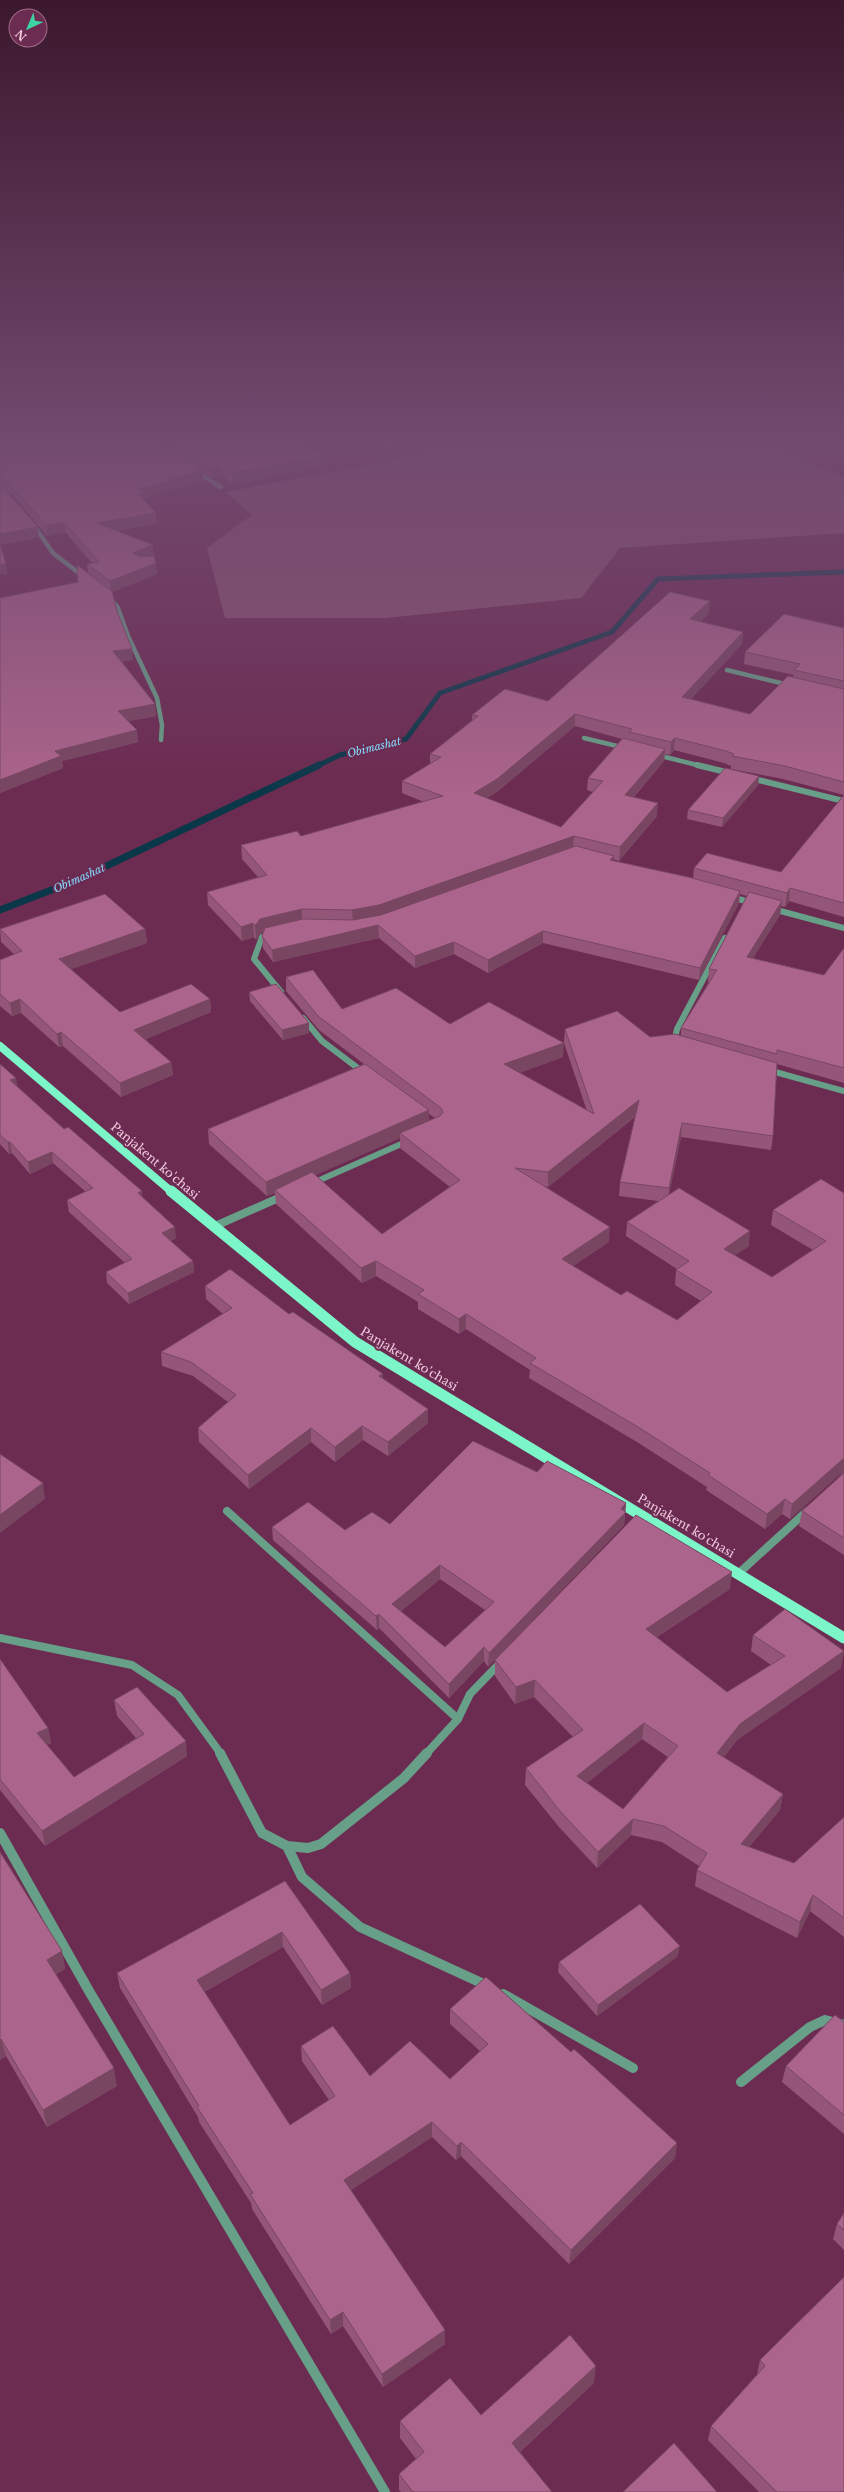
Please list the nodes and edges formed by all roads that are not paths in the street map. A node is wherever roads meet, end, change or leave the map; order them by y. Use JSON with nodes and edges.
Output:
{"nodes":[{"id":1,"x":59,"y":557,"type":"edge"},
{"id":2,"x":90,"y":581,"type":"edge"},
{"id":3,"x":103,"y":590,"type":"edge"},
{"id":4,"x":727,"y":670,"type":"edge"},
{"id":5,"x":793,"y":686,"type":"edge"},
{"id":6,"x":584,"y":738,"type":"dead end"},
{"id":7,"x":161,"y":740,"type":"dead end"},
{"id":8,"x":630,"y":749,"type":"edge"},
{"id":9,"x":653,"y":754,"type":"edge"},
{"id":10,"x":737,"y":775,"type":"edge"},
{"id":11,"x":745,"y":777,"type":"edge"},
{"id":12,"x":844,"y":801,"type":"edge"},
{"id":13,"x":722,"y":894,"type":"edge"},
{"id":14,"x":745,"y":901,"type":"junction"},
{"id":15,"x":760,"y":905,"type":"edge"},
{"id":16,"x":768,"y":907,"type":"edge"},
{"id":17,"x":741,"y":908,"type":"edge"},
{"id":18,"x":844,"y":928,"type":"edge"},
{"id":19,"x":276,"y":934,"type":"edge"},
{"id":20,"x":727,"y":934,"type":"edge"},
{"id":21,"x":288,"y":1000,"type":"edge"},
{"id":22,"x":298,"y":1012,"type":"edge"},
{"id":23,"x":0,"y":1046,"type":"edge"},
{"id":24,"x":678,"y":1046,"type":"edge"},
{"id":25,"x":761,"y":1068,"type":"edge"},
{"id":26,"x":372,"y":1079,"type":"edge"},
{"id":27,"x":844,"y":1091,"type":"edge"},
{"id":28,"x":414,"y":1138,"type":"edge"},
{"id":29,"x":306,"y":1186,"type":"edge"},
{"id":30,"x":292,"y":1192,"type":"edge"},
{"id":31,"x":213,"y":1227,"type":"junction"},
{"id":32,"x":815,"y":1504,"type":"edge"},
{"id":33,"x":227,"y":1511,"type":"dead end"},
{"id":34,"x":739,"y":1573,"type":"junction"},
{"id":35,"x":0,"y":1638,"type":"edge"},
{"id":36,"x":844,"y":1638,"type":"edge"},
{"id":37,"x":508,"y":1655,"type":"edge"},
{"id":38,"x":458,"y":1719,"type":"junction"},
{"id":39,"x":0,"y":1833,"type":"edge"},
{"id":40,"x":286,"y":1846,"type":"junction"},
{"id":41,"x":844,"y":2025,"type":"edge"},
{"id":42,"x":633,"y":2068,"type":"dead end"},
{"id":43,"x":741,"y":2082,"type":"dead end"},
{"id":44,"x":385,"y":2492,"type":"edge"}],
"edges":[{"from":1,"to":2,"type":"street"},
{"from":3,"to":7,"type":"street"},
{"from":4,"to":5,"type":"street"},
{"from":6,"to":8,"type":"street"},
{"from":9,"to":10,"type":"street"},
{"from":11,"to":12,"type":"street"},
{"from":13,"to":14,"type":"street"},
{"from":14,"to":15,"type":"street"},
{"from":14,"to":17,"type":"street"},
{"from":16,"to":18,"type":"street"},
{"from":19,"to":21,"type":"street"},
{"from":20,"to":24,"type":"street"},
{"from":22,"to":26,"type":"street"},
{"from":23,"to":31,"type":"main road","name":"Panjakent ko'chasi"},
{"from":25,"to":27,"type":"street"},
{"from":28,"to":29,"type":"street"},
{"from":30,"to":31,"type":"street"},
{"from":31,"to":34,"type":"main road","name":"Panjakent ko'chasi"},
{"from":32,"to":34,"type":"street"},
{"from":33,"to":38,"type":"street"},
{"from":34,"to":36,"type":"main road","name":"Panjakent ko'chasi"},
{"from":35,"to":40,"type":"street"},
{"from":37,"to":38,"type":"street"},
{"from":38,"to":40,"type":"street"},
{"from":39,"to":44,"type":"street"},
{"from":40,"to":42,"type":"street"},
{"from":41,"to":43,"type":"street"}]}
